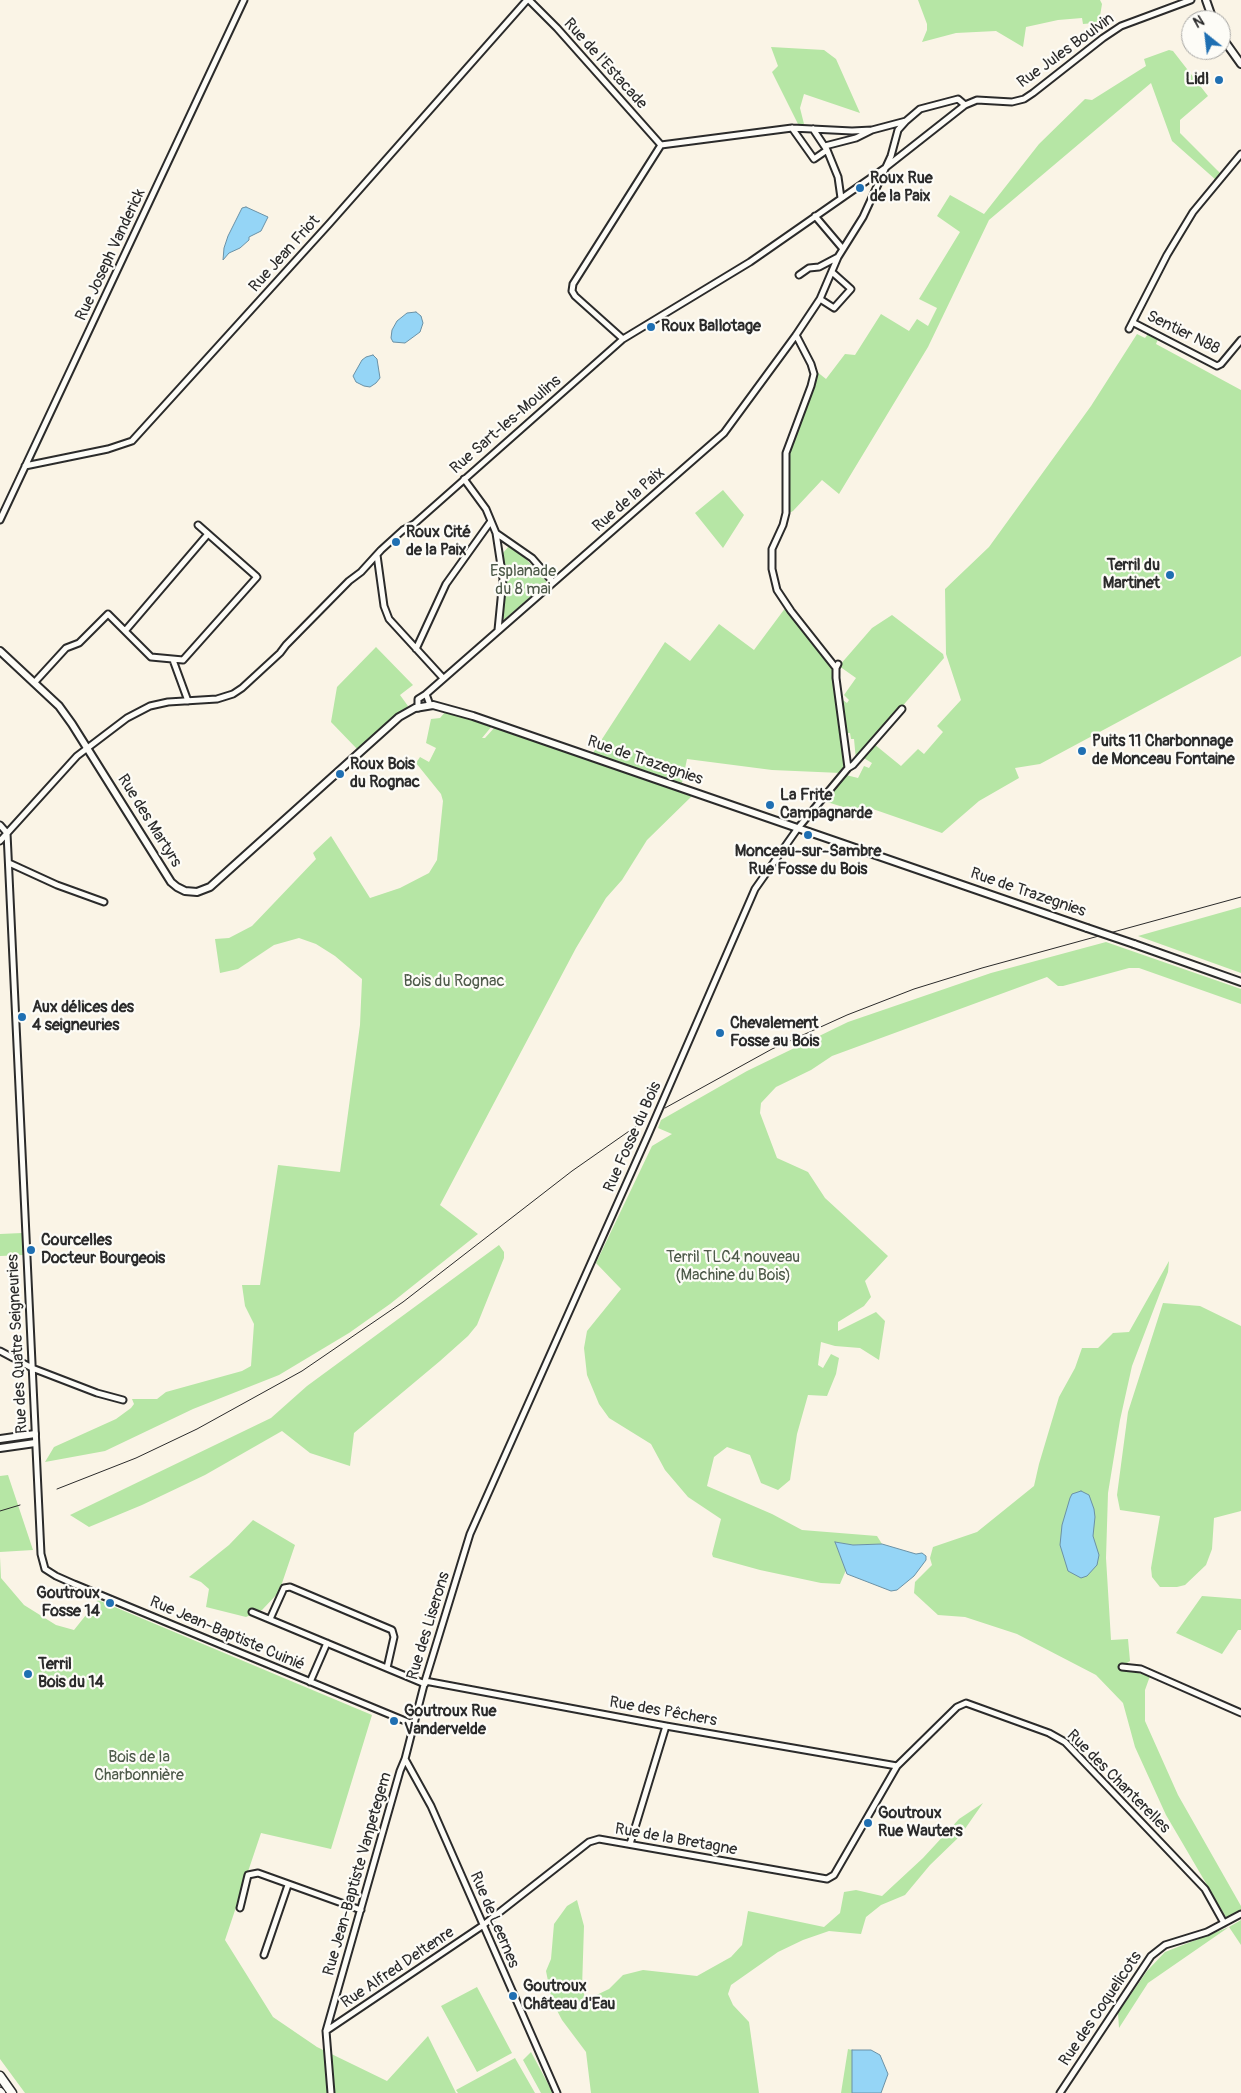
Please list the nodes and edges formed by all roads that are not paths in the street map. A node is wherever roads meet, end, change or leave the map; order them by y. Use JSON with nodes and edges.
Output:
{"nodes":[{"id":1,"x":244,"y":0,"type":"edge"},
{"id":2,"x":528,"y":0,"type":"edge"},
{"id":3,"x":1191,"y":0,"type":"edge"},
{"id":4,"x":1231,"y":50,"type":"edge"},
{"id":5,"x":1241,"y":64,"type":"edge"},
{"id":6,"x":965,"y":106,"type":"junction"},
{"id":7,"x":906,"y":121,"type":"junction"},
{"id":8,"x":792,"y":128,"type":"junction"},
{"id":9,"x":813,"y":129,"type":"junction"},
{"id":10,"x":872,"y":130,"type":"junction"},
{"id":11,"x":661,"y":145,"type":"junction"},
{"id":12,"x":826,"y":148,"type":"junction"},
{"id":13,"x":1241,"y":154,"type":"edge"},
{"id":14,"x":885,"y":168,"type":"junction"},
{"id":15,"x":841,"y":198,"type":"junction"},
{"id":16,"x":815,"y":216,"type":"junction"},
{"id":17,"x":842,"y":249,"type":"junction"},
{"id":18,"x":838,"y":257,"type":"junction"},
{"id":19,"x":832,"y":272,"type":"junction"},
{"id":20,"x":799,"y":275,"type":"dead end"},
{"id":21,"x":820,"y":299,"type":"junction"},
{"id":22,"x":1134,"y":323,"type":"junction"},
{"id":23,"x":1129,"y":329,"type":"dead end"},
{"id":24,"x":796,"y":336,"type":"junction"},
{"id":25,"x":623,"y":339,"type":"junction"},
{"id":26,"x":1241,"y":340,"type":"edge"},
{"id":27,"x":25,"y":466,"type":"junction"},
{"id":28,"x":464,"y":479,"type":"junction"},
{"id":29,"x":0,"y":520,"type":"edge"},
{"id":30,"x":491,"y":521,"type":"junction"},
{"id":31,"x":198,"y":525,"type":"dead end"},
{"id":32,"x":496,"y":533,"type":"junction"},
{"id":33,"x":208,"y":534,"type":"junction"},
{"id":34,"x":377,"y":554,"type":"junction"},
{"id":35,"x":553,"y":582,"type":"junction"},
{"id":36,"x":498,"y":630,"type":"junction"},
{"id":37,"x":125,"y":631,"type":"junction"},
{"id":38,"x":416,"y":649,"type":"junction"},
{"id":39,"x":0,"y":651,"type":"edge"},
{"id":40,"x":173,"y":660,"type":"junction"},
{"id":41,"x":443,"y":678,"type":"junction"},
{"id":42,"x":34,"y":683,"type":"junction"},
{"id":43,"x":426,"y":694,"type":"junction"},
{"id":44,"x":188,"y":701,"type":"junction"},
{"id":45,"x":430,"y":705,"type":"junction"},
{"id":46,"x":418,"y":708,"type":"junction"},
{"id":47,"x":902,"y":709,"type":"dead end"},
{"id":48,"x":87,"y":748,"type":"junction"},
{"id":49,"x":848,"y":768,"type":"junction"},
{"id":50,"x":0,"y":825,"type":"edge"},
{"id":51,"x":798,"y":828,"type":"junction"},
{"id":52,"x":7,"y":834,"type":"junction"},
{"id":53,"x":0,"y":841,"type":"edge"},
{"id":54,"x":9,"y":863,"type":"junction"},
{"id":55,"x":198,"y":892,"type":"joint"},
{"id":56,"x":104,"y":902,"type":"dead end"},
{"id":57,"x":1241,"y":982,"type":"edge"},
{"id":58,"x":0,"y":1351,"type":"edge"},
{"id":59,"x":32,"y":1368,"type":"junction"},
{"id":60,"x":124,"y":1400,"type":"dead end"},
{"id":61,"x":35,"y":1434,"type":"junction"},
{"id":62,"x":0,"y":1439,"type":"edge"},
{"id":63,"x":35,"y":1443,"type":"junction"},
{"id":64,"x":0,"y":1448,"type":"edge"},
{"id":65,"x":470,"y":1534,"type":"joint"},
{"id":66,"x":41,"y":1554,"type":"joint"},
{"id":67,"x":252,"y":1612,"type":"dead end"},
{"id":68,"x":270,"y":1619,"type":"junction"},
{"id":69,"x":327,"y":1643,"type":"junction"},
{"id":70,"x":1122,"y":1667,"type":"dead end"},
{"id":71,"x":387,"y":1668,"type":"junction"},
{"id":72,"x":310,"y":1682,"type":"junction"},
{"id":73,"x":425,"y":1682,"type":"junction"},
{"id":74,"x":1241,"y":1714,"type":"edge"},
{"id":75,"x":414,"y":1726,"type":"junction"},
{"id":76,"x":666,"y":1726,"type":"junction"},
{"id":77,"x":405,"y":1759,"type":"junction"},
{"id":78,"x":897,"y":1766,"type":"junction"},
{"id":79,"x":630,"y":1844,"type":"junction"},
{"id":80,"x":288,"y":1885,"type":"junction"},
{"id":81,"x":240,"y":1908,"type":"dead end"},
{"id":82,"x":361,"y":1910,"type":"junction"},
{"id":83,"x":1241,"y":1914,"type":"edge"},
{"id":84,"x":1224,"y":1923,"type":"junction"},
{"id":85,"x":482,"y":1926,"type":"junction"},
{"id":86,"x":264,"y":1955,"type":"dead end"},
{"id":87,"x":326,"y":2031,"type":"junction"},
{"id":88,"x":0,"y":2076,"type":"edge"},
{"id":89,"x":12,"y":2093,"type":"edge"},
{"id":90,"x":332,"y":2093,"type":"edge"},
{"id":91,"x":557,"y":2093,"type":"edge"},
{"id":92,"x":1060,"y":2093,"type":"edge"}],
"edges":[{"from":1,"to":27,"type":"street","name":"Rue Joseph Vanderick"},
{"from":2,"to":11,"type":"street","name":"Rue de l'Estacade"},
{"from":2,"to":27,"type":"street","name":"Rue Jean Friot"},
{"from":3,"to":6,"type":"street","name":"Rue Jules Boulvin"},
{"from":4,"to":5,"type":"main road"},
{"from":6,"to":7,"type":"street"},
{"from":6,"to":14,"type":"street","name":"Rue Jules Boulvin"},
{"from":7,"to":10,"type":"street"},
{"from":7,"to":14,"type":"street","name":"Rue de la Paix"},
{"from":8,"to":9,"type":"street"},
{"from":8,"to":11,"type":"street"},
{"from":8,"to":12,"type":"street"},
{"from":9,"to":10,"type":"street"},
{"from":9,"to":12,"type":"street"},
{"from":10,"to":12,"type":"street"},
{"from":11,"to":25,"type":"street"},
{"from":12,"to":15,"type":"street"},
{"from":13,"to":22,"type":"street"},
{"from":14,"to":15,"type":"street","name":"Rue Sart-les-Moulins"},
{"from":14,"to":17,"type":"street","name":"Rue de la Paix"},
{"from":15,"to":16,"type":"street","name":"Rue Sart-les-Moulins"},
{"from":16,"to":17,"type":"street"},
{"from":16,"to":25,"type":"street","name":"Rue Sart-les-Moulins"},
{"from":17,"to":18,"type":"street","name":"Rue de la Paix"},
{"from":18,"to":19,"type":"street","name":"Rue de la Paix"},
{"from":18,"to":20,"type":"street"},
{"from":19,"to":21,"type":"street","name":"Rue de la Paix"},
{"from":19,"to":21,"type":"street"},
{"from":21,"to":24,"type":"street","name":"Rue de la Paix"},
{"from":22,"to":23,"type":"street"},
{"from":22,"to":26,"type":"street","name":"Sentier N88"},
{"from":24,"to":35,"type":"street","name":"Rue de la Paix"},
{"from":24,"to":49,"type":"street"},
{"from":25,"to":28,"type":"street","name":"Rue Sart-les-Moulins"},
{"from":27,"to":29,"type":"street","name":"Rue Joseph Vanderick"},
{"from":28,"to":30,"type":"street"},
{"from":28,"to":34,"type":"street","name":"Rue Sart-les-Moulins"},
{"from":30,"to":32,"type":"street"},
{"from":30,"to":38,"type":"street"},
{"from":31,"to":33,"type":"street"},
{"from":32,"to":35,"type":"street"},
{"from":32,"to":36,"type":"street"},
{"from":33,"to":37,"type":"street"},
{"from":33,"to":40,"type":"street"},
{"from":34,"to":38,"type":"street"},
{"from":34,"to":44,"type":"street","name":"Rue Sart-les-Moulins"},
{"from":35,"to":36,"type":"street","name":"Rue de la Paix"},
{"from":36,"to":41,"type":"street","name":"Rue de la Paix"},
{"from":37,"to":40,"type":"street"},
{"from":37,"to":42,"type":"street"},
{"from":38,"to":41,"type":"street"},
{"from":39,"to":42,"type":"main road","name":"Rue des Martyrs"},
{"from":40,"to":44,"type":"street"},
{"from":41,"to":43,"type":"street","name":"Rue de la Paix"},
{"from":42,"to":48,"type":"main road","name":"Rue des Martyrs"},
{"from":43,"to":45,"type":"street"},
{"from":43,"to":46,"type":"street","name":"Rue de la Paix"},
{"from":44,"to":48,"type":"street","name":"Rue Sart-les-Moulins"},
{"from":45,"to":46,"type":"main road","name":"Rue de Trazegnies"},
{"from":45,"to":51,"type":"main road","name":"Rue de Trazegnies"},
{"from":46,"to":55,"type":"main road","name":"Rue de Trazegnies"},
{"from":47,"to":49,"type":"street","name":"Rue Fosse du Bois"},
{"from":48,"to":52,"type":"street","name":"Rue Sart-les-Moulins"},
{"from":48,"to":55,"type":"main road","name":"Rue des Martyrs"},
{"from":49,"to":51,"type":"street","name":"Rue Fosse du Bois"},
{"from":50,"to":52,"type":"street"},
{"from":51,"to":57,"type":"main road","name":"Rue de Trazegnies","bridge":true},
{"from":51,"to":65,"type":"street","name":"Rue Fosse du Bois"},
{"from":52,"to":53,"type":"street","name":"Rue Sart-les-Moulins"},
{"from":52,"to":54,"type":"street","name":"Rue des Quatre Seigneuries"},
{"from":54,"to":56,"type":"street"},
{"from":54,"to":59,"type":"street","name":"Rue des Quatre Seigneuries"},
{"from":58,"to":59,"type":"street"},
{"from":59,"to":60,"type":"street"},
{"from":59,"to":61,"type":"street","name":"Rue des Quatre Seigneuries"},
{"from":61,"to":62,"type":"main road"},
{"from":61,"to":63,"type":"street","name":"Rue des Quatre Seigneuries"},
{"from":63,"to":64,"type":"main road"},
{"from":63,"to":66,"type":"street","name":"Rue des Quatre Seigneuries"},
{"from":65,"to":73,"type":"street","name":"Rue des Liserons"},
{"from":66,"to":72,"type":"street","name":"Rue Jean-Baptiste Cuinié"},
{"from":67,"to":68,"type":"street","name":"Rue des Pêchers"},
{"from":68,"to":69,"type":"street","name":"Rue des Pêchers"},
{"from":68,"to":71,"type":"street"},
{"from":69,"to":71,"type":"street","name":"Rue des Pêchers"},
{"from":69,"to":72,"type":"street"},
{"from":70,"to":74,"type":"street"},
{"from":71,"to":73,"type":"street","name":"Rue des Pêchers"},
{"from":72,"to":75,"type":"street","name":"Rue Jean-Baptiste Cuinié"},
{"from":73,"to":75,"type":"street","name":"Rue des Liserons"},
{"from":73,"to":76,"type":"street","name":"Rue des Pêchers"},
{"from":75,"to":77,"type":"street","name":"Rue Jean-Baptiste Vanpetegem"},
{"from":76,"to":78,"type":"street","name":"Rue des Pêchers"},
{"from":76,"to":79,"type":"street"},
{"from":77,"to":82,"type":"street","name":"Rue Jean-Baptiste Vanpetegem"},
{"from":77,"to":85,"type":"street","name":"Rue de Leernes"},
{"from":78,"to":79,"type":"street","name":"Rue de la Bretagne"},
{"from":78,"to":84,"type":"street","name":"Rue des Chanterelles"},
{"from":79,"to":85,"type":"street","name":"Rue de la Bretagne"},
{"from":80,"to":81,"type":"street"},
{"from":80,"to":82,"type":"street"},
{"from":80,"to":86,"type":"street"},
{"from":82,"to":87,"type":"street","name":"Rue Jean-Baptiste Vanpetegem"},
{"from":83,"to":84,"type":"street","name":"Rue des Coquelicots"},
{"from":84,"to":92,"type":"street","name":"Rue des Coquelicots"},
{"from":85,"to":87,"type":"street","name":"Rue Alfred Deltenre"},
{"from":85,"to":91,"type":"street","name":"Rue de Leernes"},
{"from":87,"to":90,"type":"street"},
{"from":88,"to":89,"type":"highway"}]}
